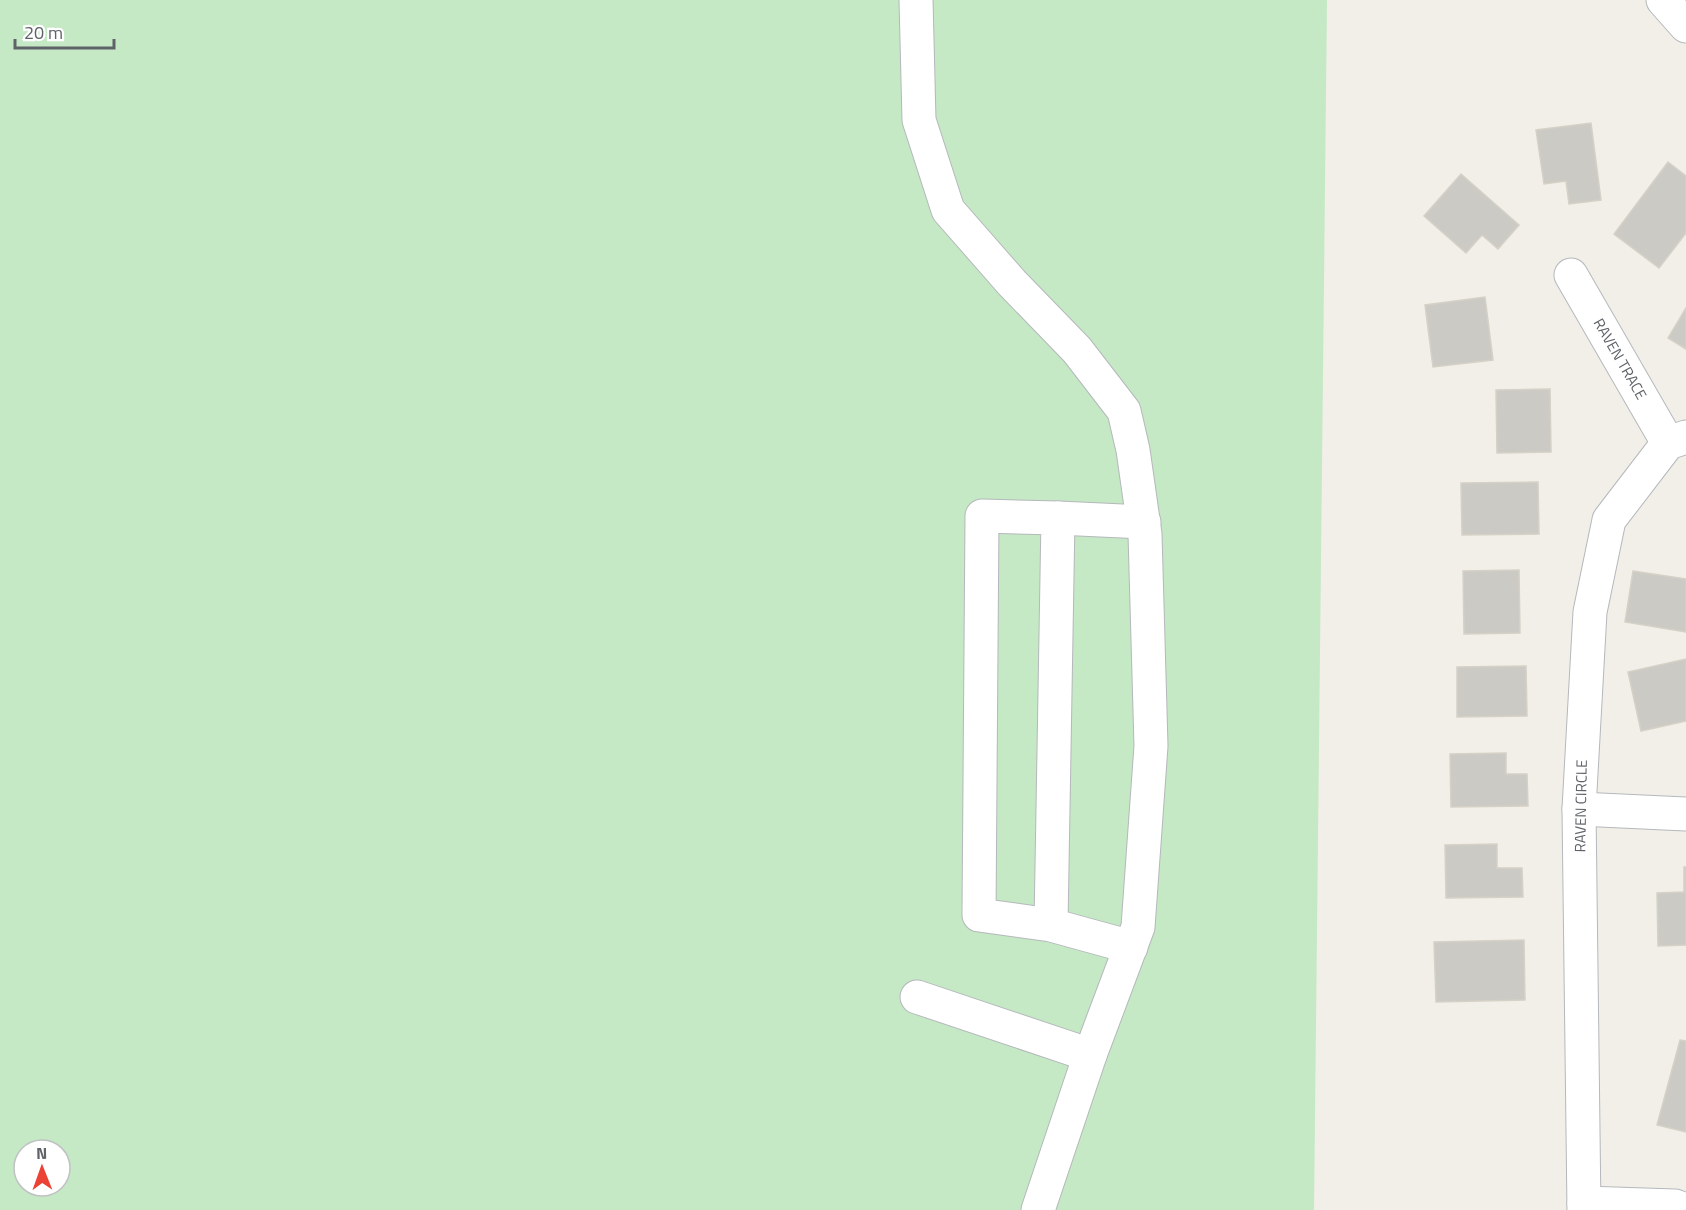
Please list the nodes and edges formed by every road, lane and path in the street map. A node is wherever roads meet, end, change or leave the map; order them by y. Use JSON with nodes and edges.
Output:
{"nodes":[{"id":1,"x":916,"y":0,"type":"edge"},
{"id":2,"x":1663,"y":0,"type":"edge"},
{"id":3,"x":1686,"y":26,"type":"edge"},
{"id":4,"x":1571,"y":275,"type":"dead end"},
{"id":5,"x":1677,"y":440,"type":"edge"},
{"id":6,"x":1058,"y":518,"type":"junction"},
{"id":7,"x":1144,"y":522,"type":"junction"},
{"id":8,"x":1579,"y":808,"type":"junction"},
{"id":9,"x":1686,"y":814,"type":"edge"},
{"id":10,"x":1051,"y":925,"type":"junction"},
{"id":11,"x":1131,"y":947,"type":"junction"},
{"id":12,"x":917,"y":997,"type":"dead end"},
{"id":13,"x":1090,"y":1055,"type":"junction"},
{"id":14,"x":1584,"y":1207,"type":"edge"},
{"id":15,"x":1038,"y":1210,"type":"edge"},
{"id":16,"x":1686,"y":1210,"type":"edge"}],
"edges":[{"from":1,"to":7,"type":"street"},
{"from":2,"to":3,"type":"street"},
{"from":4,"to":5,"type":"street","name":"RAVEN TRACE"},
{"from":5,"to":8,"type":"street","name":"RAVEN CIRCLE"},
{"from":6,"to":7,"type":"street"},
{"from":6,"to":10,"type":"street"},
{"from":6,"to":10,"type":"street"},
{"from":7,"to":11,"type":"street"},
{"from":8,"to":9,"type":"street"},
{"from":8,"to":14,"type":"street","name":"RAVEN CIRCLE"},
{"from":10,"to":11,"type":"street"},
{"from":11,"to":13,"type":"street"},
{"from":12,"to":13,"type":"street"},
{"from":13,"to":15,"type":"street"},
{"from":14,"to":16,"type":"street"}]}
